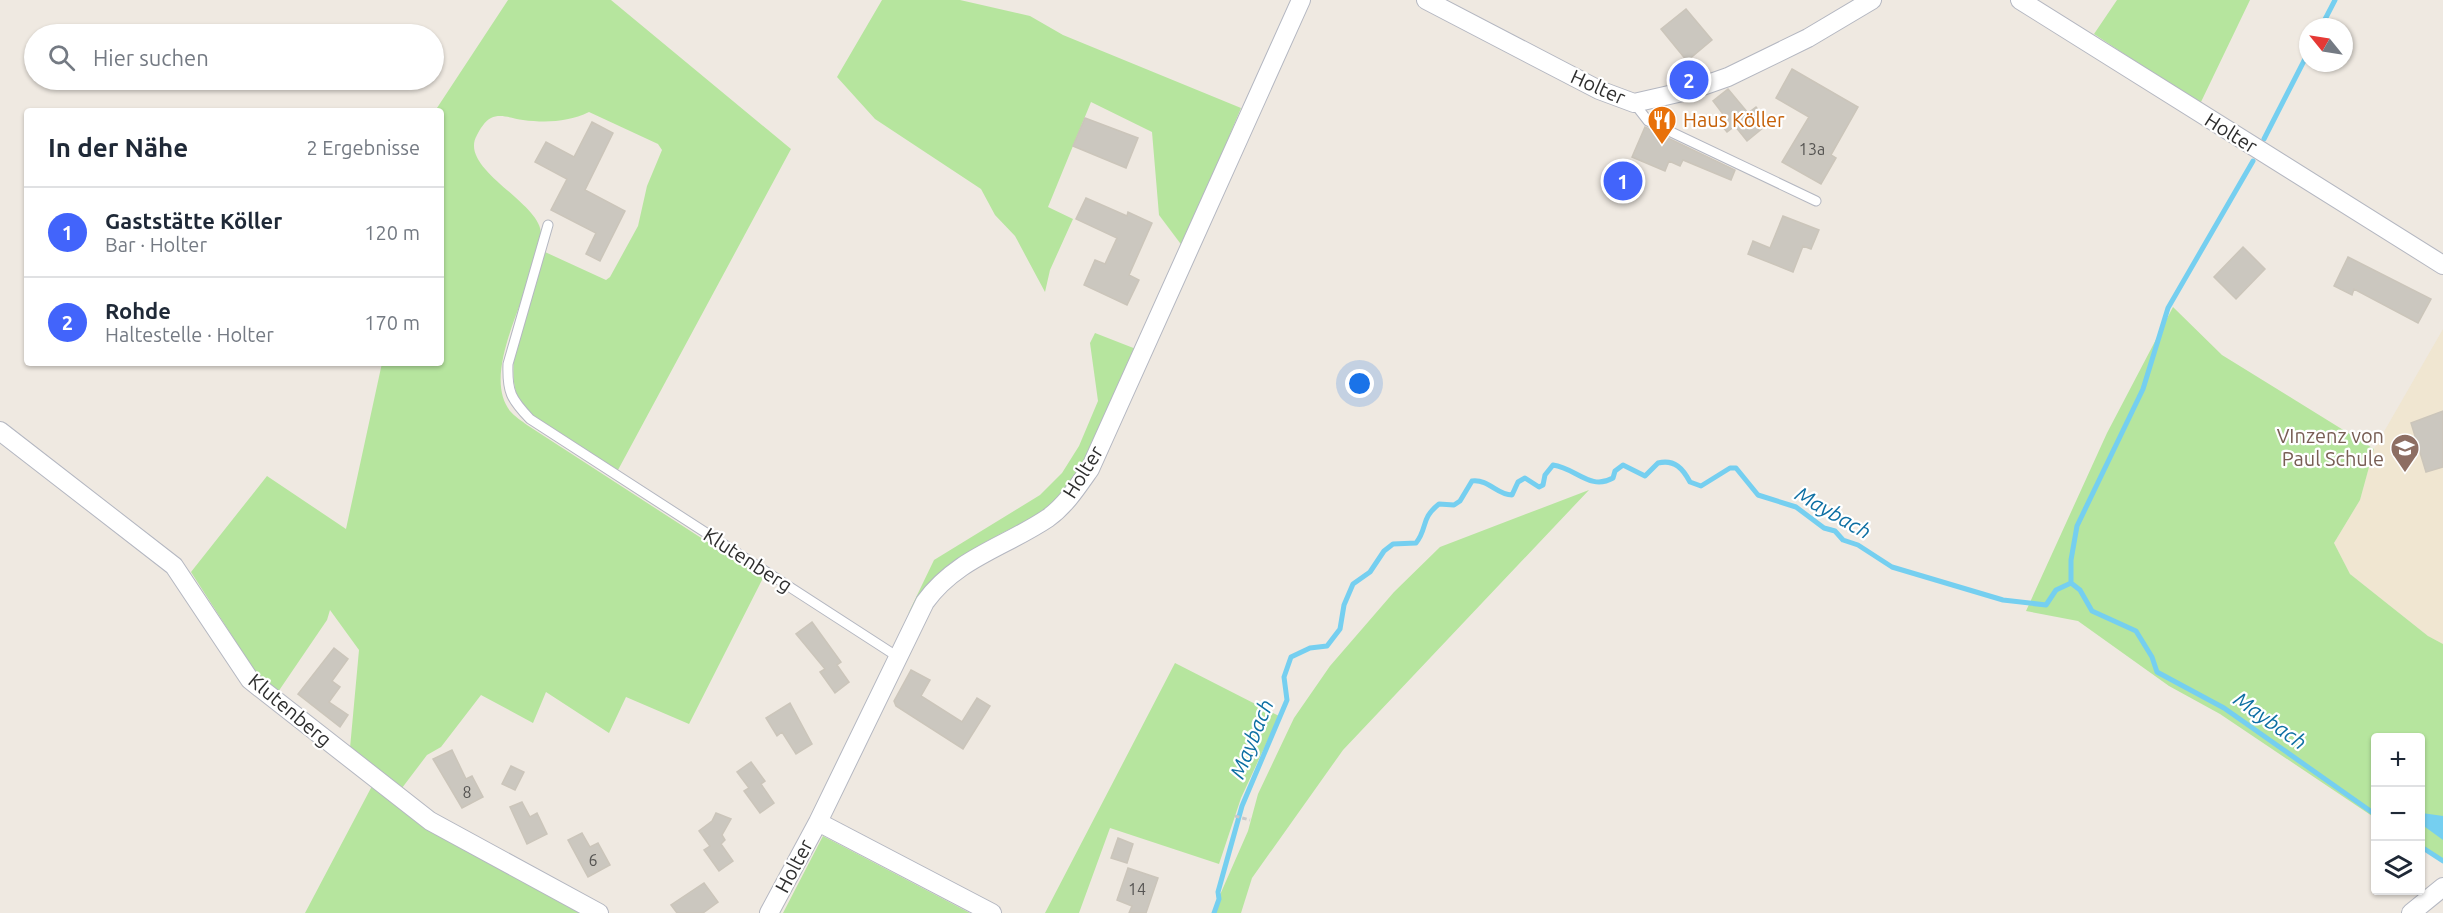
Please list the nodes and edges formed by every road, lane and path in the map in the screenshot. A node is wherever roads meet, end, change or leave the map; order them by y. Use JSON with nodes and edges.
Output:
{"nodes":[{"id":1,"x":1301,"y":0,"type":"edge"},
{"id":2,"x":1426,"y":0,"type":"edge"},
{"id":3,"x":1872,"y":0,"type":"edge"},
{"id":4,"x":2020,"y":0,"type":"edge"},
{"id":5,"x":1634,"y":103,"type":"junction"},
{"id":6,"x":1816,"y":201,"type":"dead end"},
{"id":7,"x":548,"y":225,"type":"dead end"},
{"id":8,"x":2443,"y":265,"type":"edge"},
{"id":9,"x":0,"y":431,"type":"edge"},
{"id":10,"x":898,"y":657,"type":"junction"},
{"id":11,"x":1235,"y":816,"type":"dead end"},
{"id":12,"x":1250,"y":820,"type":"dead end"},
{"id":13,"x":818,"y":822,"type":"junction"},
{"id":14,"x":2443,"y":887,"type":"edge"},
{"id":15,"x":598,"y":913,"type":"edge"},
{"id":16,"x":769,"y":913,"type":"edge"},
{"id":17,"x":992,"y":913,"type":"edge"},
{"id":18,"x":2411,"y":913,"type":"edge"}],
"edges":[{"from":1,"to":10,"type":"street","name":"Holter"},
{"from":2,"to":5,"type":"street","name":"Holter"},
{"from":3,"to":5,"type":"street","name":"Holter"},
{"from":4,"to":8,"type":"street","name":"Holter"},
{"from":5,"to":6,"type":"lane"},
{"from":7,"to":10,"type":"lane","name":"Klutenberg"},
{"from":9,"to":15,"type":"street","name":"Klutenberg"},
{"from":10,"to":13,"type":"street","name":"Holter"},
{"from":11,"to":12,"type":"path"},
{"from":13,"to":16,"type":"street","name":"Holter"},
{"from":13,"to":17,"type":"street"},
{"from":14,"to":18,"type":"street"}]}
